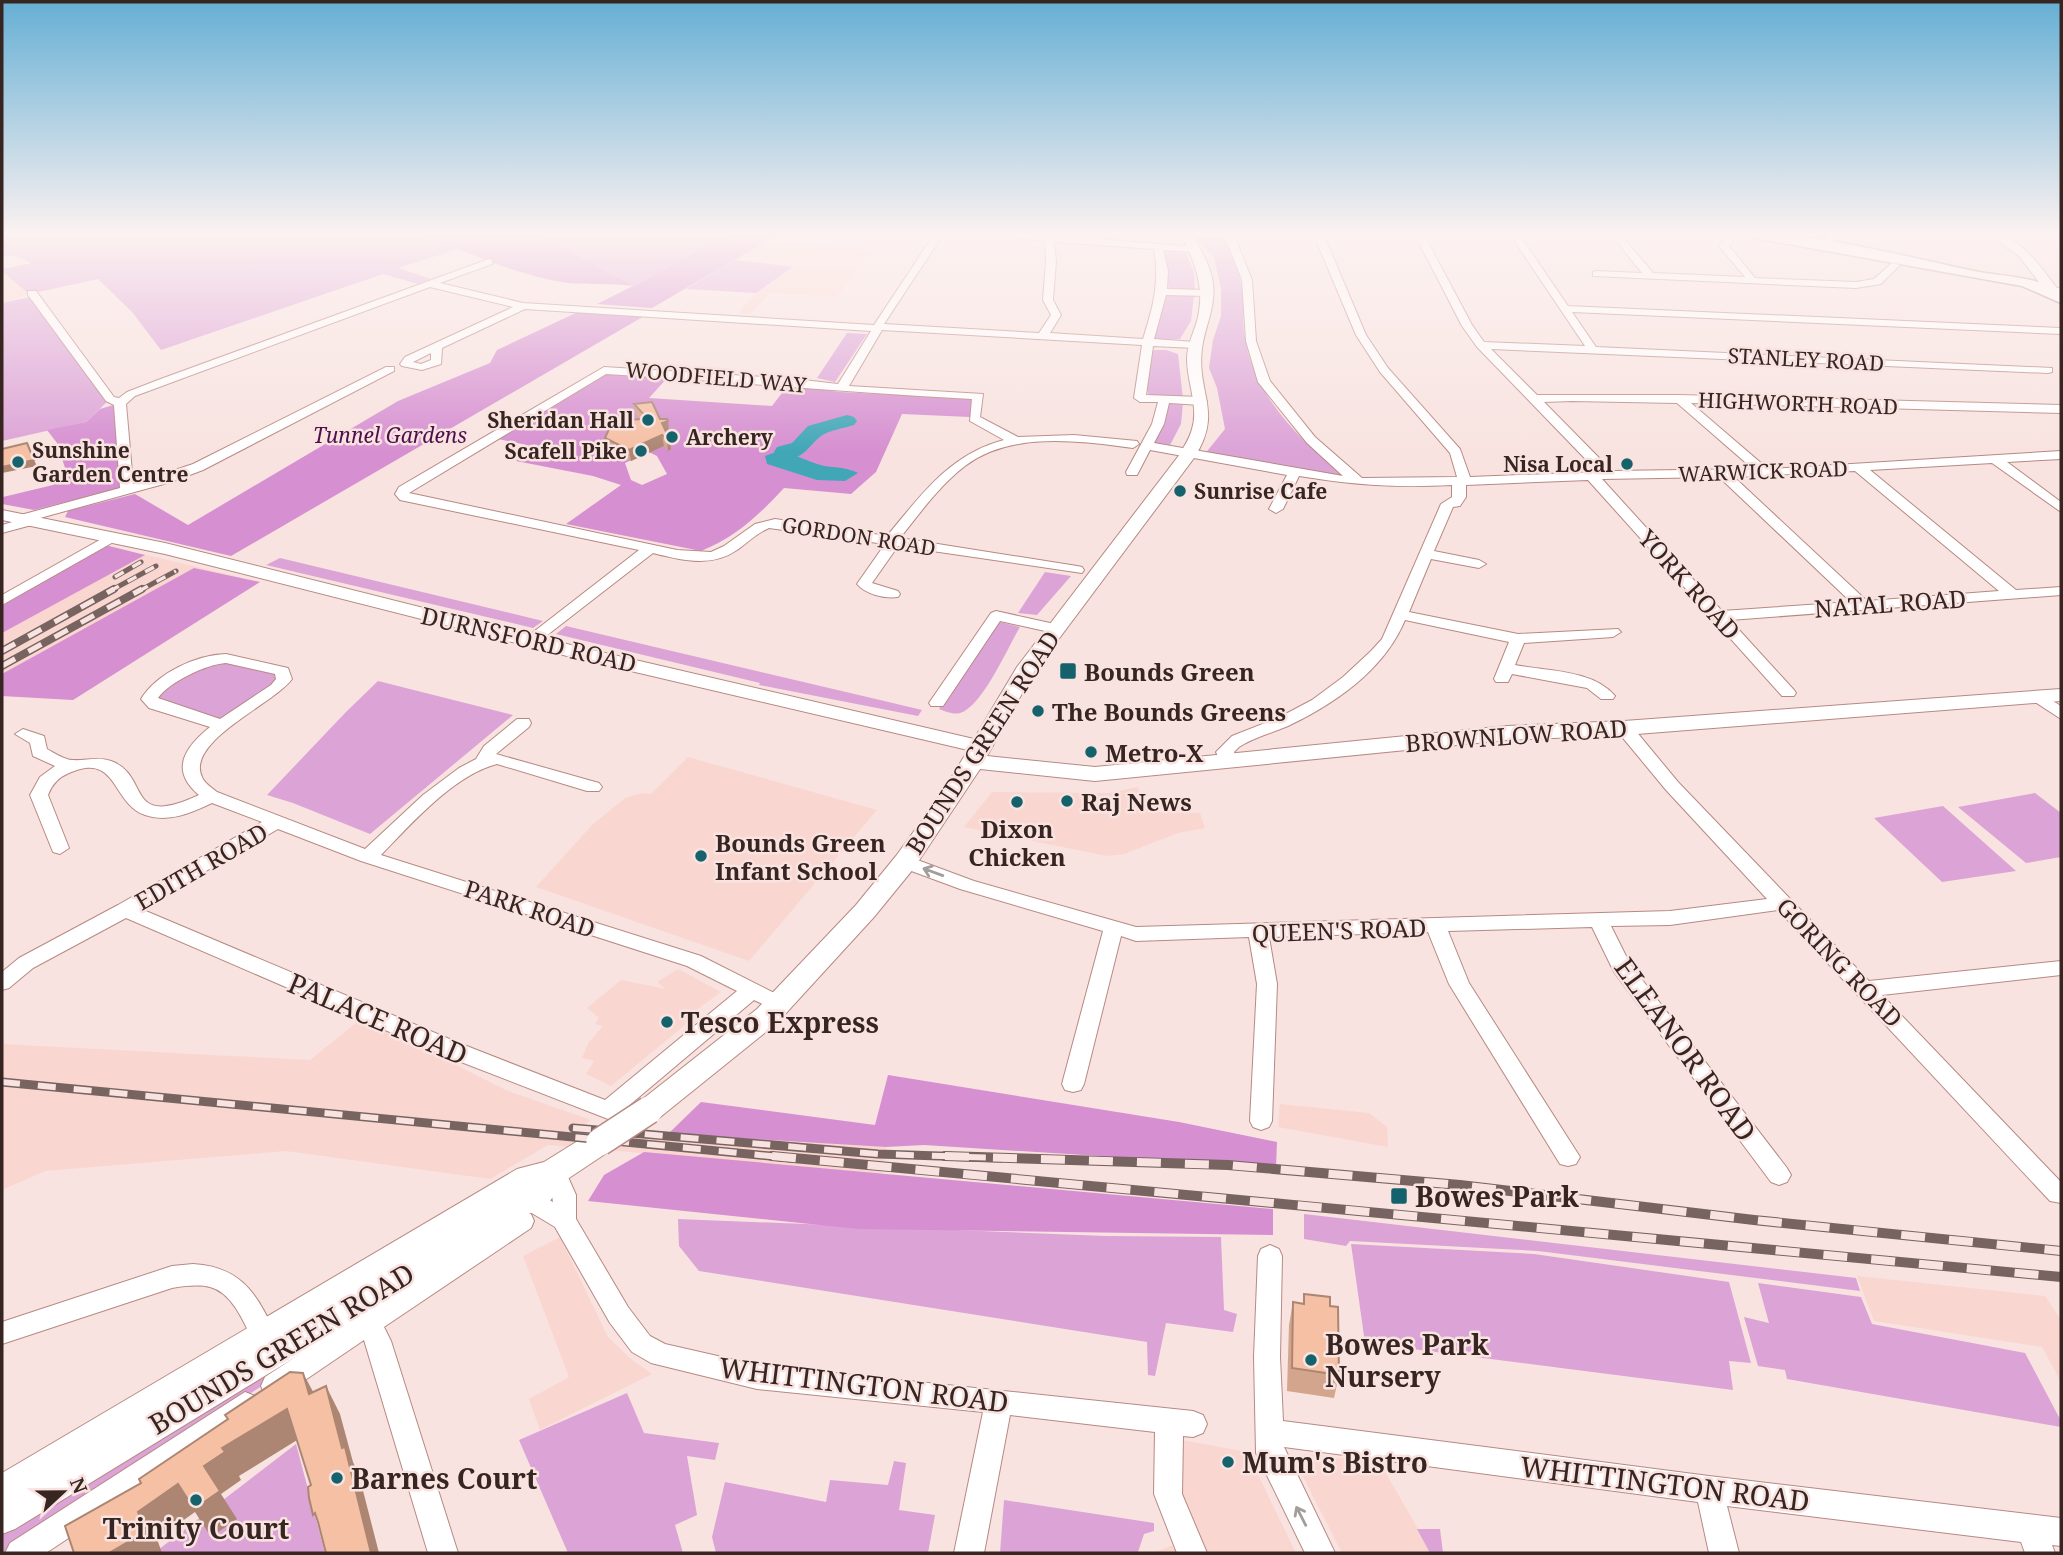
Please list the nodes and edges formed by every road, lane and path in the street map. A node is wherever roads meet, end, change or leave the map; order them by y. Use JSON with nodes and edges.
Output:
{"nodes":[{"id":1,"x":41,"y":306,"type":"edge"},
{"id":2,"x":370,"y":306,"type":"edge"},
{"id":3,"x":523,"y":306,"type":"joint"},
{"id":4,"x":891,"y":306,"type":"edge"},
{"id":5,"x":1051,"y":306,"type":"edge"},
{"id":6,"x":1158,"y":306,"type":"edge"},
{"id":7,"x":1205,"y":306,"type":"edge"},
{"id":8,"x":1249,"y":306,"type":"edge"},
{"id":9,"x":1348,"y":306,"type":"edge"},
{"id":10,"x":1456,"y":306,"type":"edge"},
{"id":11,"x":1562,"y":306,"type":"edge"},
{"id":12,"x":1564,"y":309,"type":"junction"},
{"id":13,"x":878,"y":327,"type":"junction"},
{"id":14,"x":2061,"y":331,"type":"edge"},
{"id":15,"x":1041,"y":337,"type":"junction"},
{"id":16,"x":1148,"y":342,"type":"junction"},
{"id":17,"x":1195,"y":345,"type":"junction"},
{"id":18,"x":1481,"y":345,"type":"junction"},
{"id":19,"x":436,"y":347,"type":"dead end"},
{"id":20,"x":1592,"y":349,"type":"junction"},
{"id":21,"x":390,"y":369,"type":"dead end"},
{"id":22,"x":2048,"y":370,"type":"dead end"},
{"id":23,"x":841,"y":389,"type":"junction"},
{"id":24,"x":1534,"y":399,"type":"junction"},
{"id":25,"x":1679,"y":400,"type":"junction"},
{"id":26,"x":1164,"y":401,"type":"junction"},
{"id":27,"x":1201,"y":401,"type":"junction"},
{"id":28,"x":120,"y":403,"type":"junction"},
{"id":29,"x":2061,"y":410,"type":"edge"},
{"id":30,"x":1017,"y":442,"type":"junction"},
{"id":31,"x":1140,"y":445,"type":"junction"},
{"id":32,"x":1189,"y":453,"type":"junction"},
{"id":33,"x":2061,"y":455,"type":"edge"},
{"id":34,"x":1995,"y":459,"type":"junction"},
{"id":35,"x":1859,"y":468,"type":"junction"},
{"id":36,"x":1132,"y":472,"type":"dead end"},
{"id":37,"x":1294,"y":472,"type":"junction"},
{"id":38,"x":1722,"y":473,"type":"junction"},
{"id":39,"x":1765,"y":473,"type":"junction"},
{"id":40,"x":1591,"y":475,"type":"junction"},
{"id":41,"x":1609,"y":475,"type":"junction"},
{"id":42,"x":1358,"y":482,"type":"junction"},
{"id":43,"x":1461,"y":486,"type":"junction"},
{"id":44,"x":127,"y":490,"type":"junction"},
{"id":45,"x":2061,"y":508,"type":"edge"},
{"id":46,"x":1276,"y":509,"type":"dead end"},
{"id":47,"x":16,"y":518,"type":"edge"},
{"id":48,"x":112,"y":537,"type":"junction"},
{"id":49,"x":893,"y":541,"type":"junction"},
{"id":50,"x":650,"y":548,"type":"junction"},
{"id":51,"x":1426,"y":554,"type":"junction"},
{"id":52,"x":1479,"y":564,"type":"dead end"},
{"id":53,"x":1077,"y":570,"type":"dead end"},
{"id":54,"x":2061,"y":591,"type":"edge"},
{"id":55,"x":893,"y":594,"type":"dead end"},
{"id":56,"x":2012,"y":594,"type":"junction"},
{"id":57,"x":2,"y":601,"type":"edge"},
{"id":58,"x":1863,"y":605,"type":"junction"},
{"id":59,"x":1399,"y":614,"type":"junction"},
{"id":60,"x":1718,"y":616,"type":"junction"},
{"id":61,"x":1054,"y":628,"type":"junction"},
{"id":62,"x":1612,"y":632,"type":"dead end"},
{"id":63,"x":1518,"y":639,"type":"junction"},
{"id":64,"x":532,"y":640,"type":"junction"},
{"id":65,"x":1788,"y":693,"type":"dead end"},
{"id":66,"x":2061,"y":695,"type":"edge"},
{"id":67,"x":1607,"y":696,"type":"dead end"},
{"id":68,"x":2038,"y":697,"type":"junction"},
{"id":69,"x":937,"y":704,"type":"dead end"},
{"id":70,"x":2061,"y":715,"type":"edge"},
{"id":71,"x":523,"y":723,"type":"dead end"},
{"id":72,"x":223,"y":725,"type":"junction"},
{"id":73,"x":1624,"y":728,"type":"junction"},
{"id":74,"x":23,"y":734,"type":"dead end"},
{"id":75,"x":976,"y":754,"type":"junction"},
{"id":76,"x":485,"y":759,"type":"junction"},
{"id":77,"x":1228,"y":761,"type":"junction"},
{"id":78,"x":68,"y":766,"type":"junction"},
{"id":79,"x":593,"y":786,"type":"dead end"},
{"id":80,"x":211,"y":796,"type":"junction"},
{"id":81,"x":278,"y":821,"type":"junction"},
{"id":82,"x":60,"y":848,"type":"dead end"},
{"id":83,"x":368,"y":857,"type":"junction"},
{"id":84,"x":905,"y":862,"type":"junction"},
{"id":85,"x":1783,"y":903,"type":"junction"},
{"id":86,"x":125,"y":911,"type":"junction"},
{"id":87,"x":1598,"y":920,"type":"junction"},
{"id":88,"x":1436,"y":927,"type":"junction"},
{"id":89,"x":1113,"y":929,"type":"junction"},
{"id":90,"x":1258,"y":932,"type":"junction"},
{"id":91,"x":2061,"y":968,"type":"edge"},
{"id":92,"x":2,"y":984,"type":"edge"},
{"id":93,"x":1866,"y":989,"type":"junction"},
{"id":94,"x":752,"y":990,"type":"junction"},
{"id":95,"x":779,"y":1004,"type":"junction"},
{"id":96,"x":684,"y":1045,"type":"junction"},
{"id":97,"x":710,"y":1063,"type":"junction"},
{"id":98,"x":1073,"y":1084,"type":"dead end"},
{"id":99,"x":629,"y":1113,"type":"junction"},
{"id":100,"x":1261,"y":1121,"type":"dead end"},
{"id":101,"x":1568,"y":1157,"type":"dead end"},
{"id":102,"x":560,"y":1168,"type":"junction"},
{"id":103,"x":1779,"y":1175,"type":"dead end"},
{"id":104,"x":2058,"y":1194,"type":"dead end"},
{"id":105,"x":525,"y":1210,"type":"junction"},
{"id":106,"x":564,"y":1220,"type":"junction"},
{"id":107,"x":1270,"y":1256,"type":"dead end"},
{"id":108,"x":359,"y":1305,"type":"junction"},
{"id":109,"x":2,"y":1333,"type":"edge"},
{"id":110,"x":267,"y":1345,"type":"junction"},
{"id":111,"x":999,"y":1401,"type":"junction"},
{"id":112,"x":1269,"y":1432,"type":"junction"},
{"id":113,"x":1709,"y":1490,"type":"junction"},
{"id":114,"x":2,"y":1493,"type":"edge"},
{"id":115,"x":2,"y":1516,"type":"edge"},
{"id":116,"x":2061,"y":1532,"type":"edge"},
{"id":117,"x":2035,"y":1541,"type":"edge"},
{"id":118,"x":20,"y":1553,"type":"edge"},
{"id":119,"x":443,"y":1553,"type":"edge"},
{"id":120,"x":969,"y":1553,"type":"edge"},
{"id":121,"x":1192,"y":1553,"type":"edge"},
{"id":122,"x":1320,"y":1553,"type":"edge"},
{"id":123,"x":1724,"y":1553,"type":"edge"}],
"edges":[{"from":1,"to":28,"type":"street"},
{"from":2,"to":28,"type":"street"},
{"from":3,"to":13,"type":"street"},
{"from":3,"to":19,"type":"street"},
{"from":4,"to":13,"type":"street"},
{"from":5,"to":15,"type":"street"},
{"from":6,"to":16,"type":"street"},
{"from":7,"to":17,"type":"main road","name":"BOUNDS GREEN ROAD"},
{"from":8,"to":42,"type":"street"},
{"from":9,"to":43,"type":"street"},
{"from":10,"to":18,"type":"street"},
{"from":11,"to":12,"type":"street"},
{"from":12,"to":14,"type":"street"},
{"from":12,"to":20,"type":"street"},
{"from":13,"to":15,"type":"street"},
{"from":13,"to":23,"type":"street"},
{"from":15,"to":16,"type":"street"},
{"from":16,"to":17,"type":"street"},
{"from":16,"to":26,"type":"street"},
{"from":17,"to":27,"type":"main road","name":"BOUNDS GREEN ROAD"},
{"from":18,"to":20,"type":"street","name":"STANLEY ROAD"},
{"from":18,"to":24,"type":"street"},
{"from":20,"to":22,"type":"street","name":"STANLEY ROAD"},
{"from":21,"to":44,"type":"street"},
{"from":23,"to":30,"type":"street","name":"WOODFIELD WAY"},
{"from":23,"to":50,"type":"street","name":"WOODFIELD WAY"},
{"from":24,"to":25,"type":"street","name":"HIGHWORTH ROAD"},
{"from":24,"to":41,"type":"street"},
{"from":25,"to":29,"type":"street","name":"HIGHWORTH ROAD"},
{"from":25,"to":39,"type":"street"},
{"from":26,"to":27,"type":"street"},
{"from":26,"to":31,"type":"street"},
{"from":27,"to":32,"type":"main road","name":"BOUNDS GREEN ROAD"},
{"from":28,"to":44,"type":"street"},
{"from":30,"to":31,"type":"street"},
{"from":30,"to":49,"type":"street"},
{"from":31,"to":32,"type":"street"},
{"from":31,"to":36,"type":"street"},
{"from":32,"to":37,"type":"street"},
{"from":32,"to":61,"type":"main road","name":"BOUNDS GREEN ROAD"},
{"from":33,"to":34,"type":"street","name":"WARWICK ROAD"},
{"from":34,"to":35,"type":"street","name":"WARWICK ROAD"},
{"from":34,"to":45,"type":"street"},
{"from":35,"to":39,"type":"street","name":"WARWICK ROAD"},
{"from":35,"to":56,"type":"street"},
{"from":37,"to":42,"type":"street"},
{"from":37,"to":46,"type":"street"},
{"from":38,"to":39,"type":"street","name":"WARWICK ROAD"},
{"from":38,"to":41,"type":"street","name":"WARWICK ROAD"},
{"from":38,"to":58,"type":"street"},
{"from":40,"to":41,"type":"street","name":"WARWICK ROAD"},
{"from":40,"to":43,"type":"street","name":"WARWICK ROAD"},
{"from":40,"to":60,"type":"street","name":"YORK ROAD"},
{"from":42,"to":43,"type":"street","name":"WARWICK ROAD"},
{"from":43,"to":51,"type":"street"},
{"from":44,"to":47,"type":"street"},
{"from":47,"to":48,"type":"main road","name":"DURNSFORD ROAD"},
{"from":48,"to":57,"type":"street"},
{"from":48,"to":64,"type":"main road","name":"DURNSFORD ROAD"},
{"from":49,"to":50,"type":"street","name":"GORDON ROAD"},
{"from":49,"to":53,"type":"street","name":"GORDON ROAD"},
{"from":49,"to":55,"type":"street"},
{"from":50,"to":64,"type":"street"},
{"from":51,"to":52,"type":"street"},
{"from":51,"to":59,"type":"street"},
{"from":54,"to":56,"type":"street","name":"NATAL ROAD"},
{"from":56,"to":58,"type":"street","name":"NATAL ROAD"},
{"from":58,"to":60,"type":"street","name":"NATAL ROAD"},
{"from":59,"to":63,"type":"street"},
{"from":59,"to":77,"type":"street"},
{"from":60,"to":65,"type":"street","name":"YORK ROAD"},
{"from":61,"to":69,"type":"street"},
{"from":61,"to":75,"type":"main road","name":"BOUNDS GREEN ROAD"},
{"from":62,"to":63,"type":"street"},
{"from":63,"to":67,"type":"street"},
{"from":64,"to":75,"type":"main road","name":"DURNSFORD ROAD"},
{"from":66,"to":68,"type":"main road","name":"BROWNLOW ROAD"},
{"from":68,"to":70,"type":"street"},
{"from":68,"to":73,"type":"main road","name":"BROWNLOW ROAD"},
{"from":71,"to":76,"type":"street"},
{"from":72,"to":72,"type":"street"},
{"from":72,"to":80,"type":"street"},
{"from":73,"to":77,"type":"main road","name":"BROWNLOW ROAD"},
{"from":73,"to":85,"type":"street","name":"GORING ROAD"},
{"from":74,"to":78,"type":"street"},
{"from":75,"to":77,"type":"main road","name":"BROWNLOW ROAD"},
{"from":75,"to":84,"type":"main road","name":"BOUNDS GREEN ROAD"},
{"from":76,"to":79,"type":"street"},
{"from":76,"to":83,"type":"street"},
{"from":78,"to":80,"type":"street"},
{"from":78,"to":82,"type":"street"},
{"from":80,"to":81,"type":"street","name":"PARK ROAD"},
{"from":81,"to":83,"type":"street","name":"PARK ROAD"},
{"from":81,"to":86,"type":"street","name":"EDITH ROAD"},
{"from":83,"to":94,"type":"street","name":"PARK ROAD"},
{"from":89,"to":84,"type":"street","name":"QUEEN'S ROAD","one_way":true},
{"from":84,"to":95,"type":"main road","name":"BOUNDS GREEN ROAD"},
{"from":85,"to":87,"type":"street","name":"QUEEN'S ROAD"},
{"from":85,"to":93,"type":"street","name":"GORING ROAD"},
{"from":86,"to":92,"type":"street","name":"EDITH ROAD"},
{"from":86,"to":99,"type":"street","name":"PALACE ROAD"},
{"from":87,"to":88,"type":"street","name":"QUEEN'S ROAD"},
{"from":87,"to":103,"type":"street","name":"ELEANOR ROAD"},
{"from":88,"to":90,"type":"street","name":"QUEEN'S ROAD"},
{"from":88,"to":101,"type":"street"},
{"from":89,"to":90,"type":"street","name":"QUEEN'S ROAD"},
{"from":89,"to":98,"type":"street"},
{"from":90,"to":100,"type":"street"},
{"from":91,"to":93,"type":"street"},
{"from":93,"to":104,"type":"street","name":"GORING ROAD"},
{"from":94,"to":95,"type":"street","name":"PARK ROAD"},
{"from":94,"to":96,"type":"street"},
{"from":95,"to":97,"type":"main road","name":"BOUNDS GREEN ROAD"},
{"from":96,"to":97,"type":"street"},
{"from":96,"to":99,"type":"street"},
{"from":97,"to":99,"type":"main road","name":"BOUNDS GREEN ROAD"},
{"from":99,"to":102,"type":"main road","name":"BOUNDS GREEN ROAD","bridge":true},
{"from":102,"to":105,"type":"main road","name":"BOUNDS GREEN ROAD"},
{"from":102,"to":106,"type":"street","name":"WHITTINGTON ROAD"},
{"from":102,"to":108,"type":"main road","name":"BOUNDS GREEN ROAD"},
{"from":105,"to":106,"type":"street","name":"WHITTINGTON ROAD"},
{"from":105,"to":108,"type":"main road","name":"BOUNDS GREEN ROAD"},
{"from":106,"to":111,"type":"street","name":"WHITTINGTON ROAD"},
{"from":107,"to":112,"type":"street"},
{"from":108,"to":110,"type":"main road","name":"BOUNDS GREEN ROAD"},
{"from":108,"to":118,"type":"street"},
{"from":108,"to":119,"type":"street"},
{"from":109,"to":110,"type":"street"},
{"from":110,"to":114,"type":"main road","name":"BOUNDS GREEN ROAD"},
{"from":110,"to":115,"type":"main road","name":"BOUNDS GREEN ROAD"},
{"from":111,"to":120,"type":"street"},
{"from":111,"to":121,"type":"street","name":"WHITTINGTON ROAD"},
{"from":112,"to":113,"type":"street","name":"WHITTINGTON ROAD"},
{"from":122,"to":112,"type":"street","one_way":true},
{"from":113,"to":117,"type":"street","name":"WHITTINGTON ROAD"},
{"from":113,"to":123,"type":"street"},
{"from":116,"to":117,"type":"street","name":"WHITTINGTON ROAD"}]}
